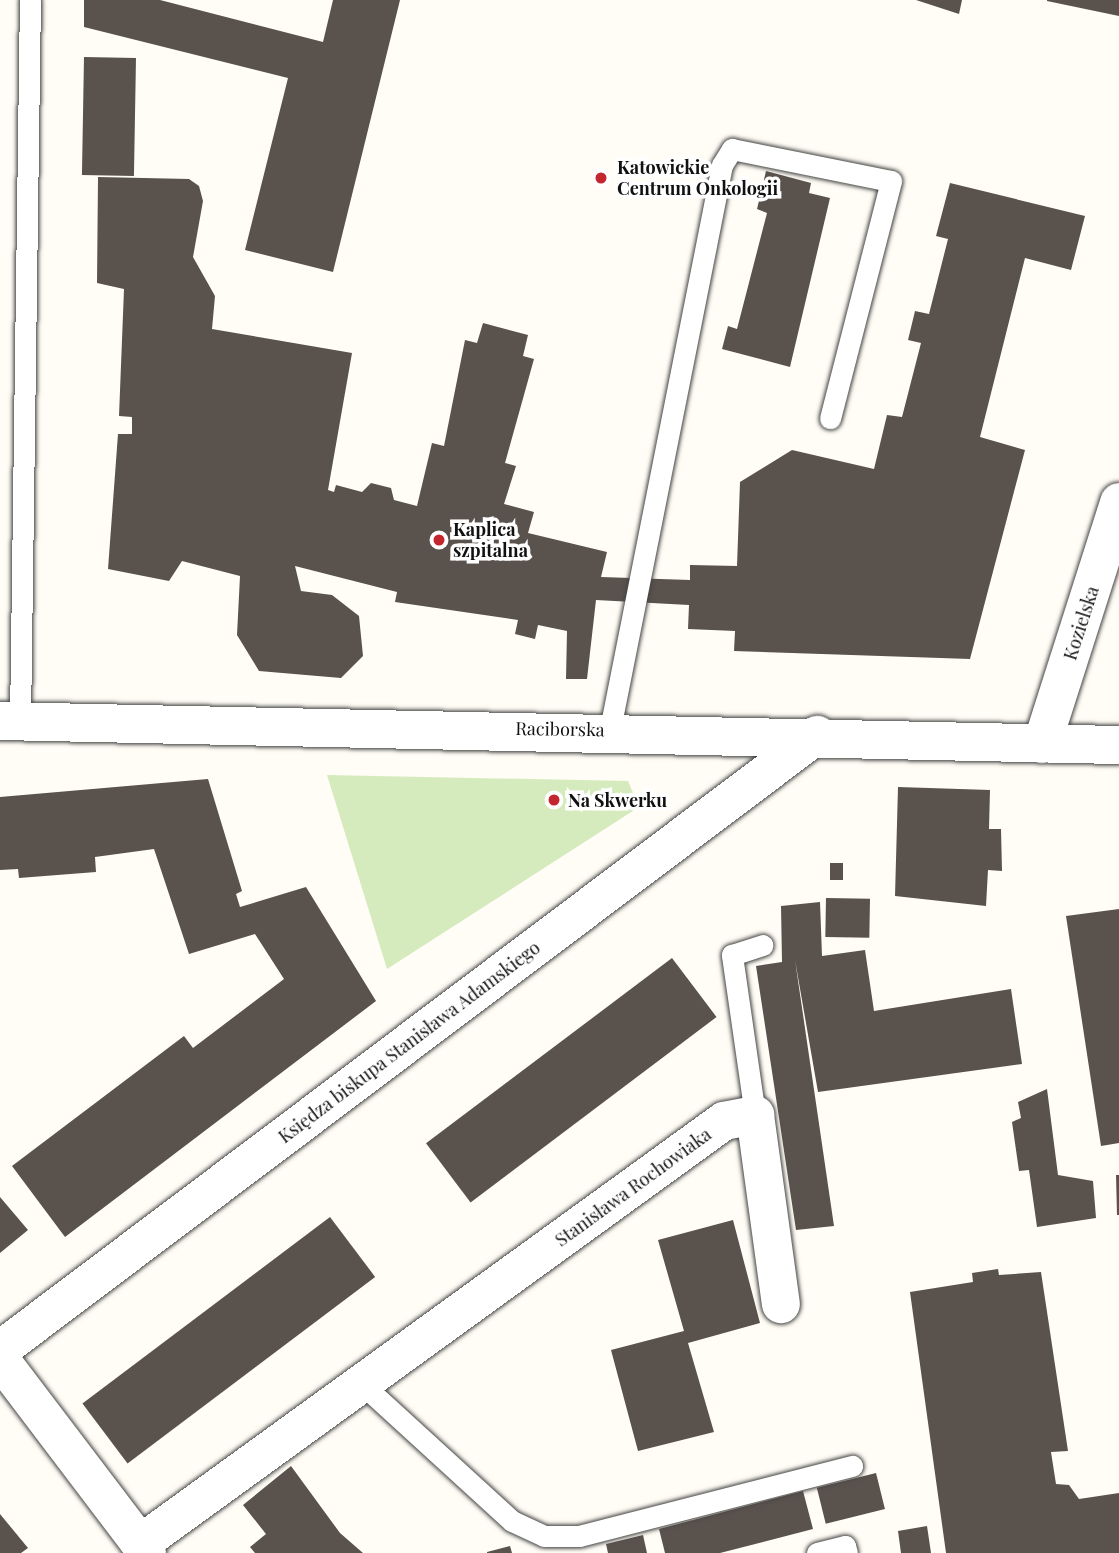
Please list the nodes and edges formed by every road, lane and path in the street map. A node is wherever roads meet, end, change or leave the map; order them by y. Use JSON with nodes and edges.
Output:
{"nodes":[{"id":1,"x":30,"y":0,"type":"edge"},
{"id":2,"x":830,"y":418,"type":"dead end"},
{"id":3,"x":1119,"y":502,"type":"edge"},
{"id":4,"x":10,"y":721,"type":"edge"},
{"id":5,"x":610,"y":729,"type":"junction"},
{"id":6,"x":817,"y":735,"type":"junction"},
{"id":7,"x":1042,"y":744,"type":"junction"},
{"id":8,"x":1119,"y":745,"type":"edge"},
{"id":9,"x":762,"y":945,"type":"dead end"},
{"id":10,"x":755,"y":1115,"type":"junction"},
{"id":11,"x":781,"y":1304,"type":"dead end"},
{"id":12,"x":0,"y":1350,"type":"edge"},
{"id":13,"x":0,"y":1359,"type":"edge"},
{"id":14,"x":362,"y":1384,"type":"junction"},
{"id":15,"x":852,"y":1466,"type":"dead end"},
{"id":16,"x":139,"y":1550,"type":"edge"},
{"id":17,"x":817,"y":1553,"type":"edge"},
{"id":18,"x":847,"y":1553,"type":"edge"}],
"edges":[{"from":1,"to":4,"type":"lane"},
{"from":2,"to":5,"type":"lane"},
{"from":3,"to":7,"type":"street","name":"Kozielska"},
{"from":4,"to":5,"type":"street","name":"Raciborska"},
{"from":5,"to":6,"type":"street","name":"Raciborska"},
{"from":6,"to":7,"type":"street","name":"Raciborska"},
{"from":6,"to":12,"type":"street","name":"Księdza biskupa Stanisława Adamskiego"},
{"from":7,"to":8,"type":"street","name":"Raciborska"},
{"from":9,"to":10,"type":"lane"},
{"from":10,"to":11,"type":"street"},
{"from":10,"to":14,"type":"street","name":"Stanisława Rochowiaka"},
{"from":13,"to":16,"type":"street"},
{"from":14,"to":15,"type":"lane"},
{"from":14,"to":16,"type":"street","name":"Stanisława Rochowiaka"},
{"from":17,"to":18,"type":"lane"}]}
